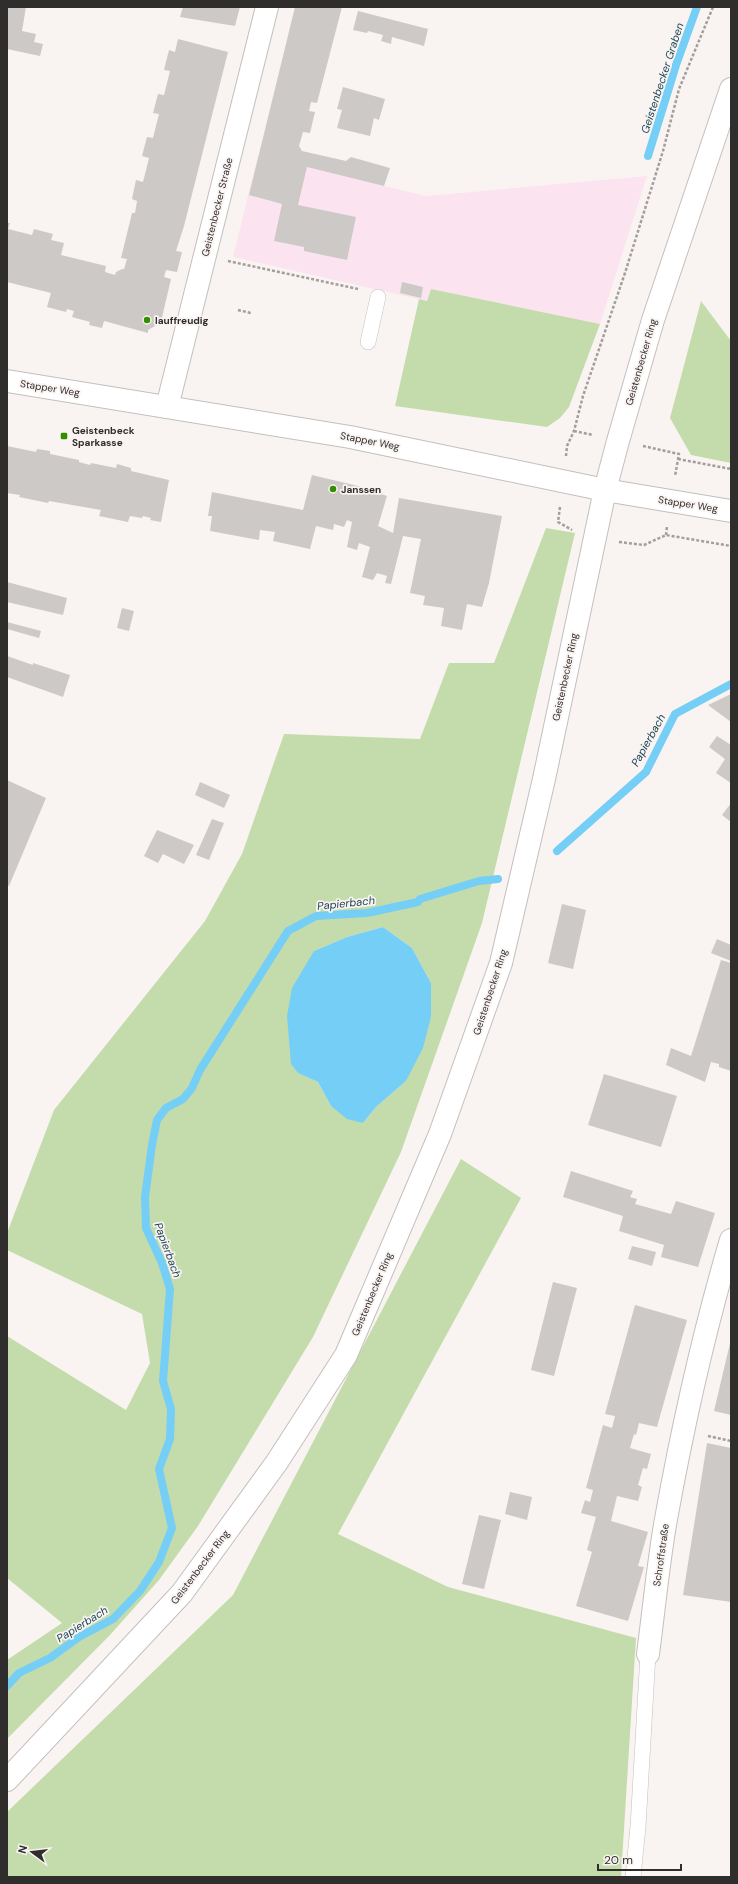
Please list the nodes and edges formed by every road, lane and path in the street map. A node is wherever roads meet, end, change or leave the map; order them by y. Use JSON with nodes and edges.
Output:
{"nodes":[{"id":1,"x":267,"y":7,"type":"edge"},
{"id":2,"x":712,"y":7,"type":"edge"},
{"id":3,"x":731,"y":89,"type":"edge"},
{"id":4,"x":205,"y":256,"type":"junction"},
{"id":5,"x":363,"y":291,"type":"dead end"},
{"id":6,"x":378,"y":297,"type":"dead end"},
{"id":7,"x":238,"y":310,"type":"dead end"},
{"id":8,"x":251,"y":313,"type":"dead end"},
{"id":9,"x":368,"y":342,"type":"dead end"},
{"id":10,"x":7,"y":381,"type":"edge"},
{"id":11,"x":167,"y":407,"type":"junction"},
{"id":12,"x":567,"y":446,"type":"dead end"},
{"id":13,"x":678,"y":459,"type":"dead end"},
{"id":14,"x":731,"y":469,"type":"edge"},
{"id":15,"x":605,"y":490,"type":"junction"},
{"id":16,"x":731,"y":511,"type":"edge"},
{"id":17,"x":666,"y":535,"type":"dead end"},
{"id":18,"x":731,"y":546,"type":"edge"},
{"id":19,"x":731,"y":1240,"type":"edge"},
{"id":20,"x":648,"y":1654,"type":"joint"},
{"id":21,"x":7,"y":1780,"type":"edge"},
{"id":22,"x":633,"y":1877,"type":"edge"}],
"edges":[{"from":1,"to":4,"type":"main road","name":"Geistenbecker Straße"},
{"from":2,"to":12,"type":"path"},
{"from":3,"to":15,"type":"main road","name":"Geistenbecker Ring"},
{"from":4,"to":5,"type":"path"},
{"from":4,"to":11,"type":"main road","name":"Geistenbecker Straße"},
{"from":6,"to":9,"type":"lane"},
{"from":7,"to":8,"type":"path"},
{"from":10,"to":11,"type":"main road","name":"Stapper Weg"},
{"from":11,"to":15,"type":"main road","name":"Stapper Weg"},
{"from":13,"to":14,"type":"path"},
{"from":15,"to":16,"type":"main road","name":"Stapper Weg"},
{"from":15,"to":21,"type":"main road","name":"Geistenbecker Ring"},
{"from":17,"to":18,"type":"path"},
{"from":19,"to":20,"type":"main road","name":"Schroffstraße"},
{"from":20,"to":22,"type":"lane","name":"Schroffstraße"}]}
